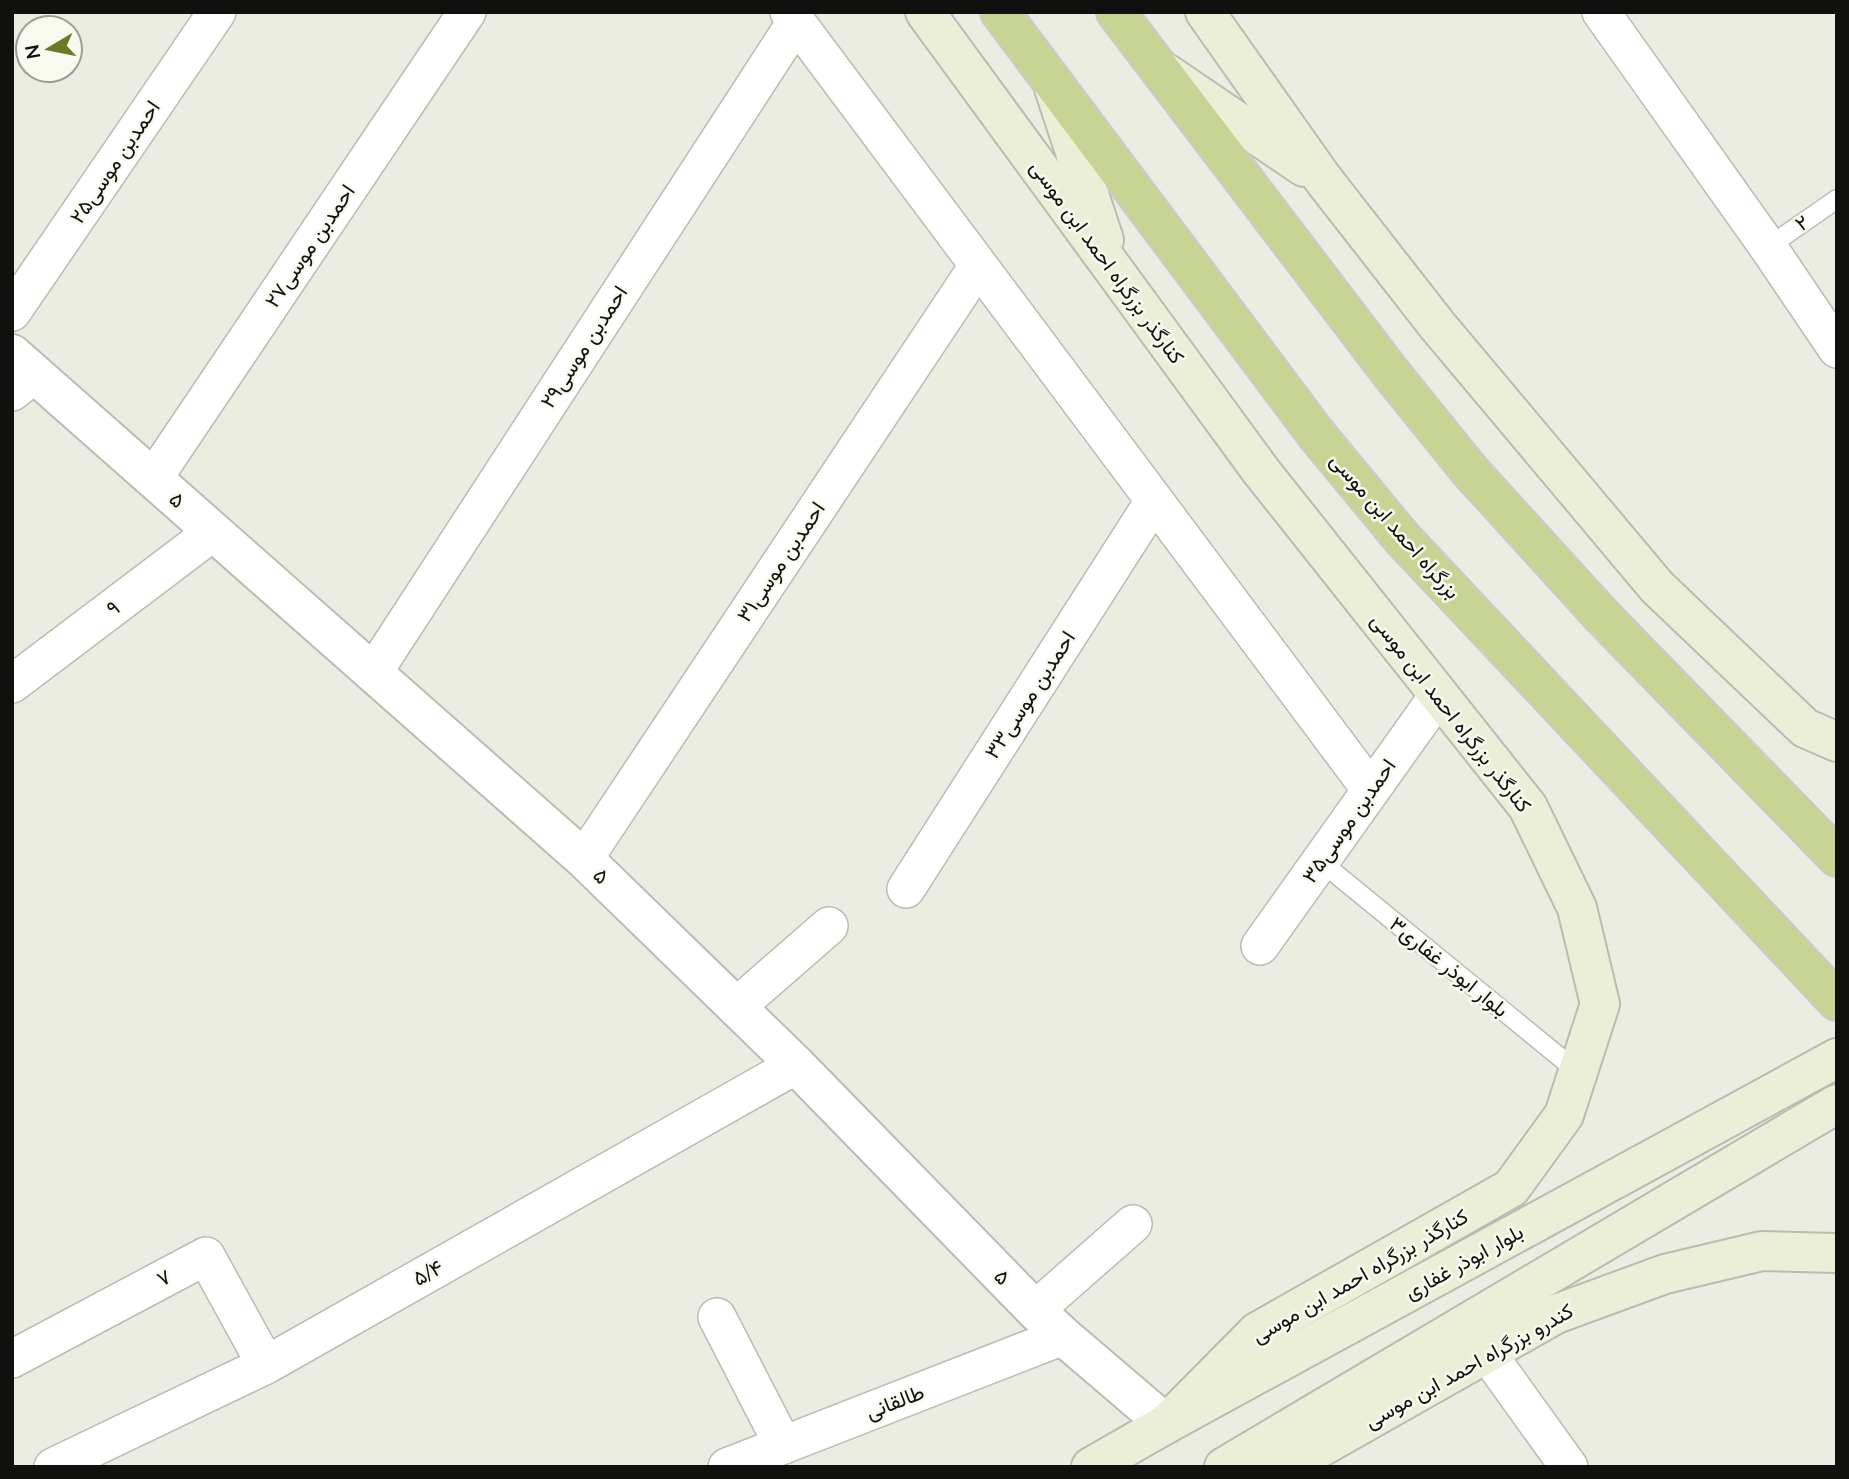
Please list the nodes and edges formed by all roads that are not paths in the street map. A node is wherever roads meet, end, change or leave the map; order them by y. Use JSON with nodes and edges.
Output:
{"nodes":[{"id":1,"x":217,"y":12,"type":"edge"},
{"id":2,"x":467,"y":12,"type":"edge"},
{"id":3,"x":925,"y":12,"type":"edge"},
{"id":4,"x":1000,"y":12,"type":"edge"},
{"id":5,"x":1116,"y":12,"type":"edge"},
{"id":6,"x":1205,"y":12,"type":"edge"},
{"id":7,"x":1601,"y":12,"type":"edge"},
{"id":8,"x":792,"y":17,"type":"edge"},
{"id":9,"x":1155,"y":65,"type":"junction"},
{"id":10,"x":1052,"y":83,"type":"junction"},
{"id":11,"x":1323,"y":180,"type":"junction"},
{"id":12,"x":1837,"y":199,"type":"edge"},
{"id":13,"x":1768,"y":247,"type":"junction"},
{"id":14,"x":978,"y":266,"type":"junction"},
{"id":15,"x":1116,"y":276,"type":"junction"},
{"id":16,"x":12,"y":312,"type":"edge"},
{"id":17,"x":1837,"y":349,"type":"edge"},
{"id":18,"x":20,"y":373,"type":"edge"},
{"id":19,"x":153,"y":479,"type":"junction"},
{"id":20,"x":1154,"y":500,"type":"junction"},
{"id":21,"x":214,"y":532,"type":"junction"},
{"id":22,"x":373,"y":673,"type":"junction"},
{"id":23,"x":12,"y":684,"type":"edge"},
{"id":24,"x":1438,"y":696,"type":"junction"},
{"id":25,"x":1837,"y":742,"type":"edge"},
{"id":26,"x":1371,"y":790,"type":"junction"},
{"id":27,"x":1837,"y":857,"type":"edge"},
{"id":28,"x":584,"y":859,"type":"junction"},
{"id":29,"x":1320,"y":861,"type":"junction"},
{"id":30,"x":906,"y":889,"type":"dead end"},
{"id":31,"x":829,"y":926,"type":"dead end"},
{"id":32,"x":1260,"y":946,"type":"dead end"},
{"id":33,"x":1837,"y":1001,"type":"edge"},
{"id":34,"x":736,"y":1007,"type":"junction"},
{"id":35,"x":1837,"y":1058,"type":"edge"},
{"id":36,"x":796,"y":1065,"type":"junction"},
{"id":37,"x":1578,"y":1072,"type":"junction"},
{"id":38,"x":1837,"y":1104,"type":"edge"},
{"id":39,"x":1133,"y":1224,"type":"dead end"},
{"id":40,"x":1837,"y":1253,"type":"edge"},
{"id":41,"x":1035,"y":1310,"type":"junction"},
{"id":42,"x":717,"y":1317,"type":"dead end"},
{"id":43,"x":1063,"y":1336,"type":"junction"},
{"id":44,"x":1487,"y":1353,"type":"junction"},
{"id":45,"x":12,"y":1359,"type":"edge"},
{"id":46,"x":266,"y":1365,"type":"junction"},
{"id":47,"x":1166,"y":1424,"type":"junction"},
{"id":48,"x":783,"y":1445,"type":"junction"},
{"id":49,"x":53,"y":1467,"type":"edge"},
{"id":50,"x":727,"y":1467,"type":"edge"},
{"id":51,"x":1091,"y":1467,"type":"edge"},
{"id":52,"x":1224,"y":1467,"type":"edge"},
{"id":53,"x":1269,"y":1467,"type":"edge"},
{"id":54,"x":1569,"y":1467,"type":"edge"}],
"edges":[{"from":1,"to":16,"type":"street","name":"۲۵احمدبن موسی"},
{"from":2,"to":19,"type":"street","name":"۲۷احمدبن موسی"},
{"from":3,"to":15,"type":"main road","name":"کنارگذر بزرگراه احمد ابن موسی"},
{"from":4,"to":10,"type":"highway","name":"بزرگراه احمد ابن موسی"},
{"from":5,"to":9,"type":"highway"},
{"from":6,"to":11,"type":"main road"},
{"from":7,"to":13,"type":"street"},
{"from":8,"to":14,"type":"street"},
{"from":8,"to":22,"type":"street","name":"۲۹احمدبن موسی"},
{"from":9,"to":11,"type":"main road"},
{"from":9,"to":27,"type":"highway"},
{"from":10,"to":15,"type":"main road"},
{"from":10,"to":33,"type":"highway","name":"بزرگراه احمد ابن موسی"},
{"from":11,"to":25,"type":"main road"},
{"from":12,"to":13,"type":"lane","name":"۲"},
{"from":13,"to":17,"type":"street"},
{"from":14,"to":20,"type":"street"},
{"from":14,"to":28,"type":"street","name":"۳۱احمدبن موسی"},
{"from":15,"to":24,"type":"main road","name":"کنارگذر بزرگراه احمد ابن موسی"},
{"from":18,"to":19,"type":"street","name":"۵"},
{"from":19,"to":21,"type":"street","name":"۵"},
{"from":20,"to":26,"type":"street"},
{"from":20,"to":30,"type":"street","name":"۳۳احمدبن موسی"},
{"from":21,"to":22,"type":"street","name":"۵"},
{"from":21,"to":23,"type":"street","name":"۹"},
{"from":22,"to":28,"type":"street","name":"۵"},
{"from":24,"to":26,"type":"street","name":"۳۵احمدبن موسی"},
{"from":24,"to":37,"type":"main road","name":"کنارگذر بزرگراه احمد ابن موسی"},
{"from":26,"to":29,"type":"street","name":"۳۵احمدبن موسی"},
{"from":28,"to":34,"type":"street","name":"۵"},
{"from":29,"to":32,"type":"street","name":"۳۵احمدبن موسی"},
{"from":29,"to":37,"type":"lane","name":"بلوار ابوذر غفاری۳"},
{"from":31,"to":34,"type":"street"},
{"from":34,"to":36,"type":"street","name":"۵"},
{"from":35,"to":47,"type":"main road","name":"بلوار ابوذر غفاری"},
{"from":36,"to":41,"type":"street","name":"۵"},
{"from":36,"to":46,"type":"street","name":"۵/۴"},
{"from":37,"to":47,"type":"main road","name":"کنارگذر بزرگراه احمد ابن موسی"},
{"from":38,"to":52,"type":"main road"},
{"from":39,"to":41,"type":"street"},
{"from":40,"to":44,"type":"main road","name":"کندرو بزرگراه احمد ابن موسی"},
{"from":41,"to":43,"type":"street","name":"۵"},
{"from":42,"to":48,"type":"street"},
{"from":43,"to":47,"type":"street","name":"۵"},
{"from":43,"to":48,"type":"street","name":"طالقانی"},
{"from":44,"to":53,"type":"main road","name":"کندرو بزرگراه احمد ابن موسی"},
{"from":44,"to":54,"type":"street"},
{"from":45,"to":46,"type":"street","name":"۷"},
{"from":46,"to":49,"type":"street","name":"۵/۴"},
{"from":47,"to":51,"type":"main road","name":"بلوار ابوذر غفاری"},
{"from":48,"to":50,"type":"street","name":"طالقانی"}]}
